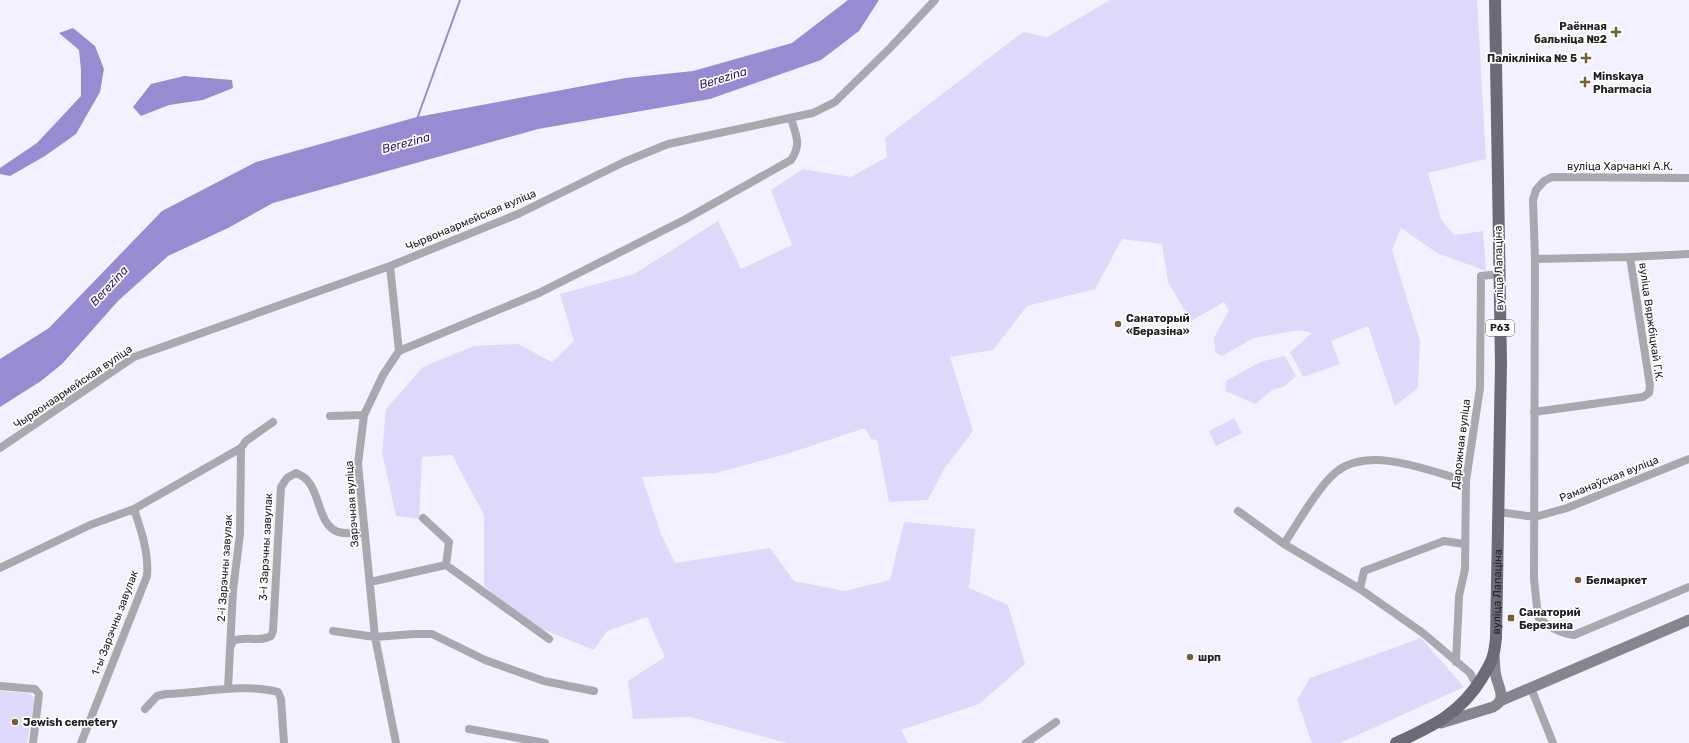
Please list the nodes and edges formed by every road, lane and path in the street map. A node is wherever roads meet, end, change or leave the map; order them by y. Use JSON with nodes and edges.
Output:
{"nodes":[{"id":1,"x":935,"y":0,"type":"edge"},
{"id":2,"x":1495,"y":0,"type":"edge"},
{"id":3,"x":791,"y":118,"type":"junction"},
{"id":4,"x":1689,"y":178,"type":"edge"},
{"id":5,"x":1689,"y":254,"type":"edge"},
{"id":6,"x":1630,"y":258,"type":"junction"},
{"id":7,"x":1535,"y":259,"type":"junction"},
{"id":8,"x":390,"y":266,"type":"junction"},
{"id":9,"x":1500,"y":274,"type":"junction"},
{"id":10,"x":400,"y":351,"type":"junction"},
{"id":11,"x":1534,"y":412,"type":"junction"},
{"id":12,"x":364,"y":415,"type":"junction"},
{"id":13,"x":330,"y":416,"type":"dead end"},
{"id":14,"x":273,"y":422,"type":"dead end"},
{"id":15,"x":0,"y":448,"type":"edge"},
{"id":16,"x":241,"y":448,"type":"junction"},
{"id":17,"x":1689,"y":458,"type":"edge"},
{"id":18,"x":1466,"y":481,"type":"junction"},
{"id":19,"x":134,"y":509,"type":"junction"},
{"id":20,"x":1238,"y":511,"type":"dead end"},
{"id":21,"x":1499,"y":512,"type":"junction"},
{"id":22,"x":1535,"y":517,"type":"junction"},
{"id":23,"x":423,"y":518,"type":"dead end"},
{"id":24,"x":364,"y":533,"type":"junction"},
{"id":25,"x":1284,"y":544,"type":"junction"},
{"id":26,"x":1464,"y":544,"type":"junction"},
{"id":27,"x":446,"y":565,"type":"junction"},
{"id":28,"x":0,"y":568,"type":"edge"},
{"id":29,"x":370,"y":582,"type":"junction"},
{"id":30,"x":1689,"y":587,"type":"edge"},
{"id":31,"x":1360,"y":589,"type":"junction"},
{"id":32,"x":1689,"y":620,"type":"edge"},
{"id":33,"x":333,"y":632,"type":"dead end"},
{"id":34,"x":375,"y":637,"type":"junction"},
{"id":35,"x":549,"y":639,"type":"dead end"},
{"id":36,"x":230,"y":648,"type":"junction"},
{"id":37,"x":1494,"y":656,"type":"junction"},
{"id":38,"x":1456,"y":662,"type":"junction"},
{"id":39,"x":1499,"y":685,"type":"junction"},
{"id":40,"x":0,"y":686,"type":"edge"},
{"id":41,"x":1477,"y":686,"type":"junction"},
{"id":42,"x":1531,"y":688,"type":"junction"},
{"id":43,"x":228,"y":689,"type":"junction"},
{"id":44,"x":594,"y":691,"type":"dead end"},
{"id":45,"x":1519,"y":692,"type":"junction"},
{"id":46,"x":1500,"y":701,"type":"junction"},
{"id":47,"x":1484,"y":708,"type":"junction"},
{"id":48,"x":145,"y":709,"type":"dead end"},
{"id":49,"x":1056,"y":722,"type":"dead end"},
{"id":50,"x":1438,"y":723,"type":"junction"},
{"id":51,"x":469,"y":729,"type":"dead end"},
{"id":52,"x":33,"y":743,"type":"edge"},
{"id":53,"x":82,"y":743,"type":"edge"},
{"id":54,"x":284,"y":743,"type":"edge"},
{"id":55,"x":396,"y":743,"type":"edge"},
{"id":56,"x":545,"y":743,"type":"edge"},
{"id":57,"x":1026,"y":743,"type":"edge"},
{"id":58,"x":1396,"y":743,"type":"edge"},
{"id":59,"x":1553,"y":743,"type":"edge"}],
"edges":[{"from":1,"to":3,"type":"street","name":"Чырвонаармейская вуліца"},
{"from":2,"to":9,"type":"main road","name":"вуліца Лапаціна","number":"Р63"},
{"from":3,"to":8,"type":"street","name":"Чырвонаармейская вуліца"},
{"from":3,"to":10,"type":"street"},
{"from":4,"to":7,"type":"street","name":"вуліца Харчанкі А.К."},
{"from":5,"to":6,"type":"street","name":"вуліца Вяржбіцкай Г.К."},
{"from":6,"to":7,"type":"street","name":"вуліца Вяржбіцкай Г.К."},
{"from":6,"to":11,"type":"street","name":"вуліца Вяржбіцкай Г.К."},
{"from":7,"to":11,"type":"street"},
{"from":8,"to":10,"type":"street"},
{"from":8,"to":15,"type":"street","name":"Чырвонаармейская вуліца"},
{"from":9,"to":18,"type":"street","name":"Дарожная вуліца"},
{"from":9,"to":21,"type":"main road","name":"вуліца Лапаціна","number":"Р63"},
{"from":10,"to":12,"type":"street","name":"Зарэчная вуліца"},
{"from":11,"to":22,"type":"street"},
{"from":12,"to":13,"type":"street"},
{"from":12,"to":24,"type":"street","name":"Зарэчная вуліца"},
{"from":14,"to":16,"type":"street"},
{"from":16,"to":19,"type":"street"},
{"from":16,"to":36,"type":"street","name":"2-і Зарэчны завулак"},
{"from":17,"to":22,"type":"street","name":"Раманаўская вуліца"},
{"from":18,"to":25,"type":"street"},
{"from":18,"to":26,"type":"street","name":"Дарожная вуліца"},
{"from":19,"to":28,"type":"street"},
{"from":19,"to":53,"type":"street","name":"1-ы Зарэчны завулак"},
{"from":20,"to":25,"type":"street"},
{"from":21,"to":22,"type":"street"},
{"from":21,"to":37,"type":"main road","name":"вуліца Лапаціна","number":"Р63"},
{"from":22,"to":30,"type":"street"},
{"from":23,"to":27,"type":"street"},
{"from":24,"to":29,"type":"street","name":"Зарэчная вуліца"},
{"from":24,"to":36,"type":"street","name":"3-і Зарэчны завулак"},
{"from":25,"to":31,"type":"street"},
{"from":26,"to":31,"type":"street"},
{"from":26,"to":38,"type":"street","name":"Дарожная вуліца"},
{"from":27,"to":29,"type":"street"},
{"from":27,"to":35,"type":"street"},
{"from":29,"to":34,"type":"street","name":"Зарэчная вуліца"},
{"from":31,"to":38,"type":"street"},
{"from":32,"to":42,"type":"main road"},
{"from":33,"to":34,"type":"street"},
{"from":34,"to":44,"type":"street"},
{"from":34,"to":55,"type":"street","name":"Зарэчная вуліца"},
{"from":36,"to":43,"type":"street","name":"2-і Зарэчны завулак"},
{"from":37,"to":39,"type":"main road","name":"вуліца Лапаціна","number":"Р63"},
{"from":37,"to":41,"type":"main road","name":"вуліца Лапаціна","number":"Р63"},
{"from":38,"to":41,"type":"street"},
{"from":39,"to":41,"type":"main road"},
{"from":39,"to":45,"type":"main road"},
{"from":39,"to":46,"type":"main road","name":"вуліца Лапаціна","number":"Р63"},
{"from":40,"to":52,"type":"street"},
{"from":41,"to":47,"type":"main road","name":"вуліца Лапаціна","number":"Р63"},
{"from":41,"to":50,"type":"main road","name":"вуліца Лапаціна","number":"Р63"},
{"from":42,"to":45,"type":"main road"},
{"from":42,"to":59,"type":"street"},
{"from":43,"to":48,"type":"street"},
{"from":43,"to":54,"type":"street"},
{"from":45,"to":46,"type":"main road"},
{"from":46,"to":47,"type":"main road","name":"вуліца Лапаціна","number":"Р63"},
{"from":47,"to":50,"type":"main road","name":"вуліца Лапаціна","number":"Р63"},
{"from":49,"to":57,"type":"street"},
{"from":50,"to":58,"type":"main road","name":"вуліца Лапаціна","number":"Р63"},
{"from":51,"to":56,"type":"street"}]}
